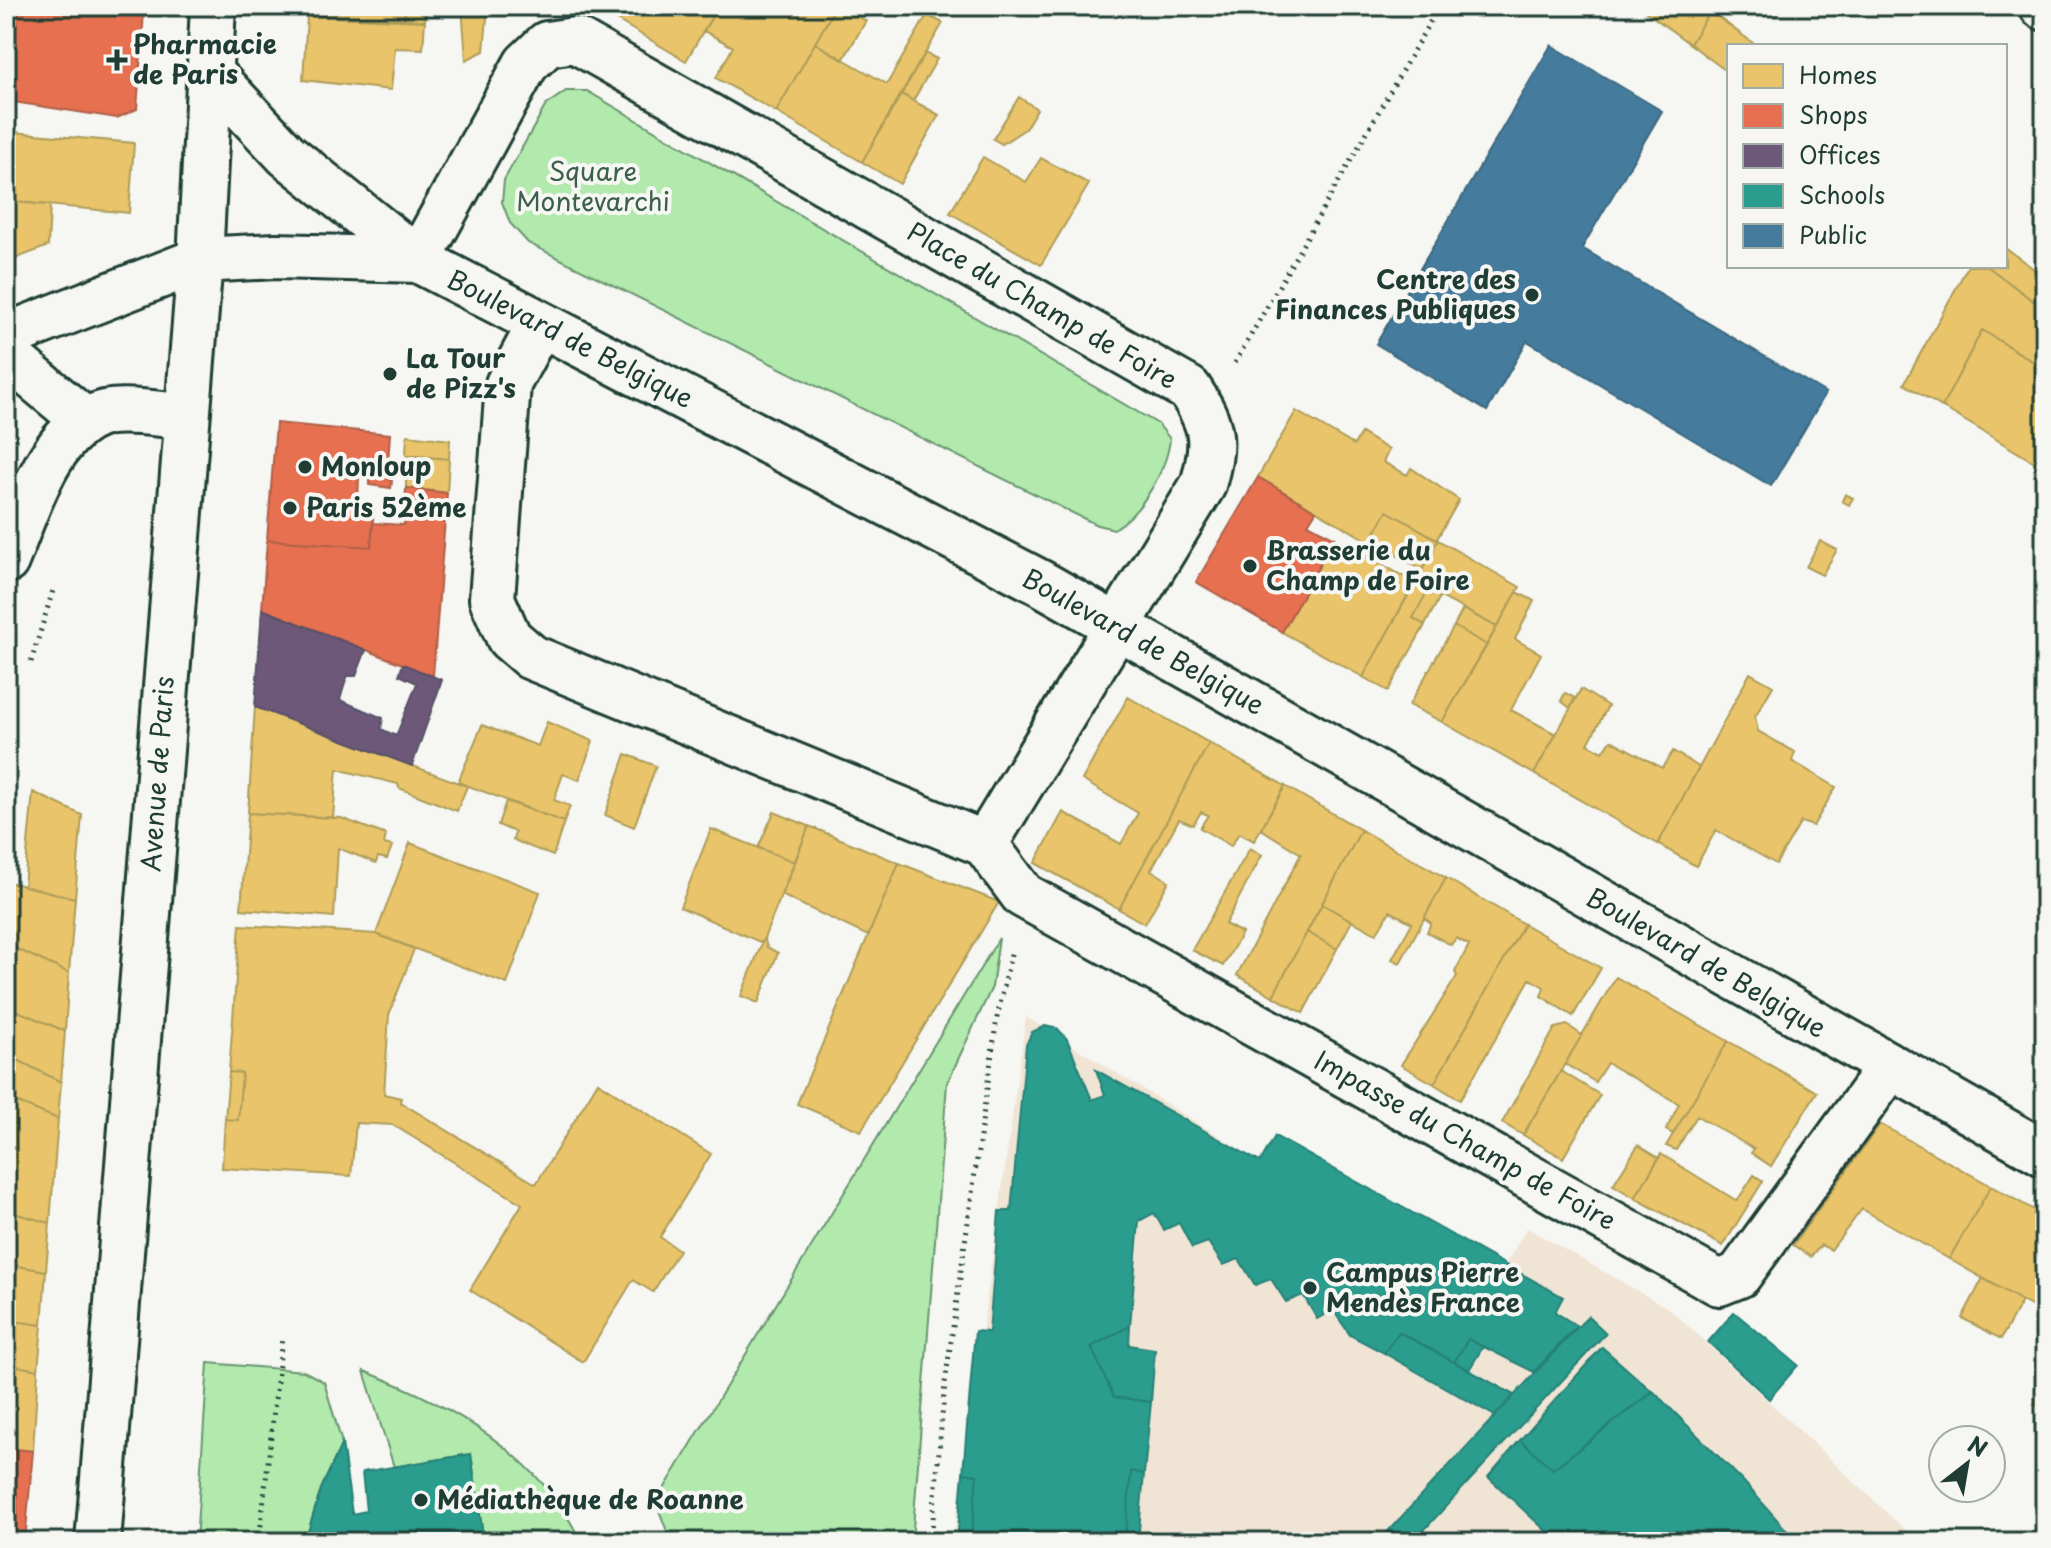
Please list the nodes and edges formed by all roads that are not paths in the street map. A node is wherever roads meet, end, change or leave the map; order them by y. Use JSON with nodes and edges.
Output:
{"nodes":[{"id":1,"x":213,"y":6,"type":"edge"},
{"id":2,"x":209,"y":72,"type":"junction"},
{"id":3,"x":200,"y":260,"type":"junction"},
{"id":4,"x":418,"y":260,"type":"junction"},
{"id":5,"x":540,"y":324,"type":"junction"},
{"id":6,"x":6,"y":336,"type":"edge"},
{"id":7,"x":6,"y":355,"type":"edge"},
{"id":8,"x":185,"y":416,"type":"junction"},
{"id":9,"x":84,"y":420,"type":"junction"},
{"id":10,"x":6,"y":561,"type":"edge"},
{"id":11,"x":1119,"y":626,"type":"junction"},
{"id":12,"x":985,"y":844,"type":"junction"},
{"id":13,"x":1890,"y":1067,"type":"junction"},
{"id":14,"x":2045,"y":1154,"type":"edge"},
{"id":15,"x":98,"y":1542,"type":"edge"}],
"edges":[{"from":1,"to":2,"type":"main road","name":"Avenue de Paris"},
{"from":2,"to":3,"type":"main road","name":"Avenue de Paris"},
{"from":2,"to":4,"type":"main road"},
{"from":3,"to":4,"type":"main road","name":"Boulevard de Belgique"},
{"from":3,"to":6,"type":"main road","name":"Boulevard de Belgique"},
{"from":3,"to":8,"type":"main road","name":"Avenue de Paris"},
{"from":4,"to":5,"type":"main road","name":"Boulevard de Belgique"},
{"from":4,"to":11,"type":"main road","name":"Place du Champ de Foire"},
{"from":5,"to":11,"type":"main road","name":"Boulevard de Belgique"},
{"from":5,"to":12,"type":"main road"},
{"from":7,"to":9,"type":"main road"},
{"from":8,"to":9,"type":"main road"},
{"from":8,"to":15,"type":"main road","name":"Avenue de Paris"},
{"from":9,"to":10,"type":"main road"},
{"from":11,"to":12,"type":"main road"},
{"from":11,"to":13,"type":"main road","name":"Boulevard de Belgique"},
{"from":12,"to":13,"type":"main road","name":"Impasse du Champ de Foire"},
{"from":13,"to":14,"type":"main road","name":"Boulevard de Belgique"}]}
